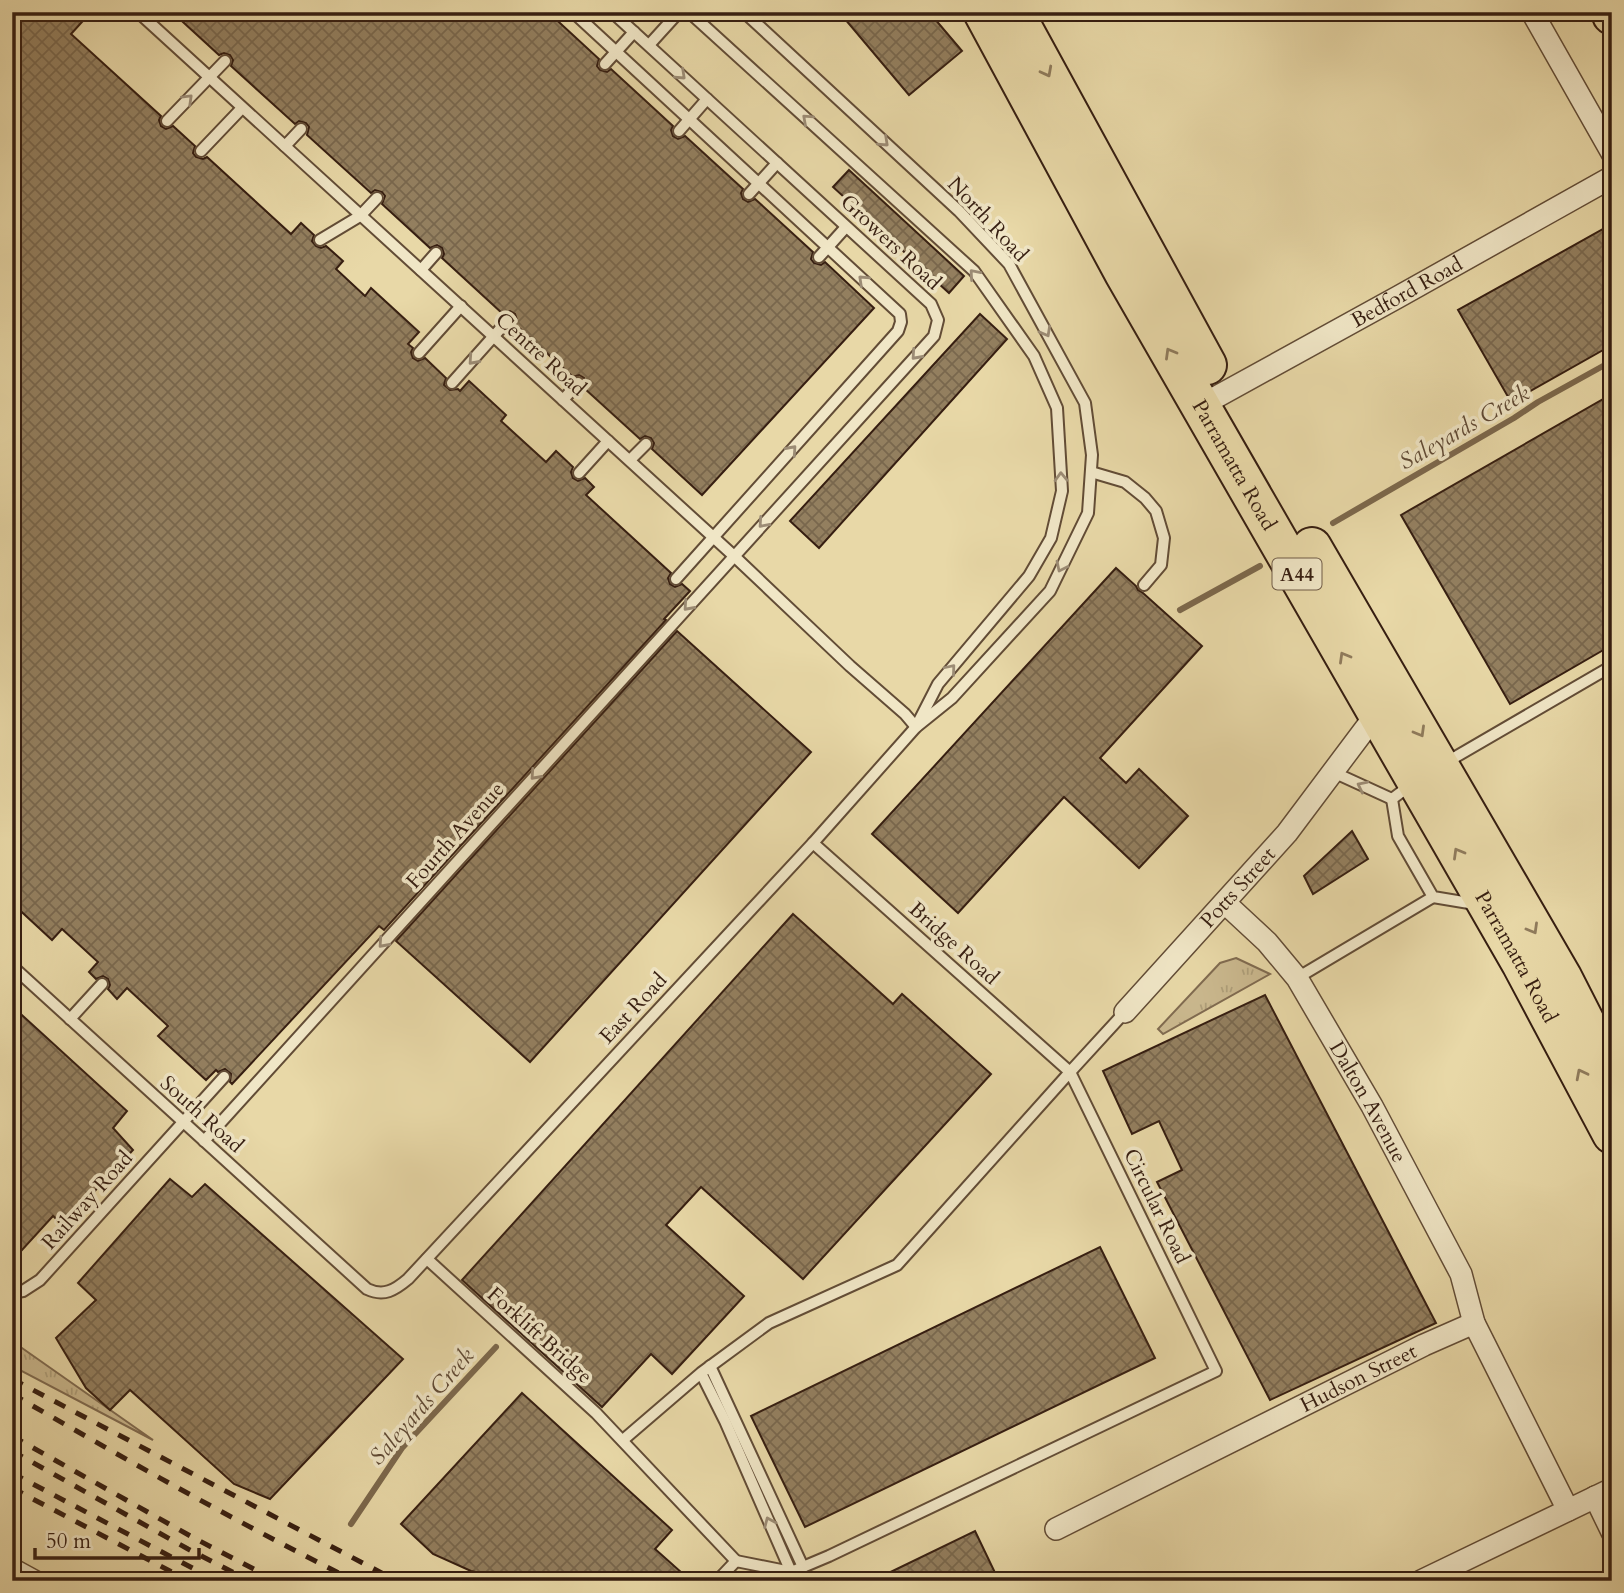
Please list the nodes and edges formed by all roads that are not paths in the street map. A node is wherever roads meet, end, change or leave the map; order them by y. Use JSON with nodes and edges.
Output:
{"nodes":[{"id":1,"x":573,"y":12,"type":"edge"},
{"id":2,"x":612,"y":12,"type":"edge"},
{"id":3,"x":679,"y":12,"type":"edge"},
{"id":4,"x":689,"y":12,"type":"edge"},
{"id":5,"x":744,"y":12,"type":"edge"},
{"id":6,"x":983,"y":12,"type":"edge"},
{"id":7,"x":1014,"y":12,"type":"edge"},
{"id":8,"x":1532,"y":12,"type":"edge"},
{"id":9,"x":140,"y":13,"type":"edge"},
{"id":10,"x":634,"y":32,"type":"junction"},
{"id":11,"x":649,"y":46,"type":"junction"},
{"id":12,"x":615,"y":51,"type":"junction"},
{"id":13,"x":225,"y":61,"type":"dead end"},
{"id":14,"x":605,"y":64,"type":"dead end"},
{"id":15,"x":210,"y":78,"type":"junction"},
{"id":16,"x":707,"y":99,"type":"junction"},
{"id":17,"x":242,"y":108,"type":"junction"},
{"id":18,"x":689,"y":119,"type":"junction"},
{"id":19,"x":167,"y":121,"type":"dead end"},
{"id":20,"x":301,"y":129,"type":"dead end"},
{"id":21,"x":679,"y":131,"type":"dead end"},
{"id":22,"x":285,"y":146,"type":"junction"},
{"id":23,"x":201,"y":151,"type":"dead end"},
{"id":24,"x":1612,"y":153,"type":"edge"},
{"id":25,"x":777,"y":163,"type":"junction"},
{"id":26,"x":1612,"y":177,"type":"edge"},
{"id":27,"x":759,"y":184,"type":"junction"},
{"id":28,"x":749,"y":194,"type":"dead end"},
{"id":29,"x":377,"y":198,"type":"dead end"},
{"id":30,"x":360,"y":216,"type":"junction"},
{"id":31,"x":846,"y":227,"type":"junction"},
{"id":32,"x":320,"y":240,"type":"dead end"},
{"id":33,"x":828,"y":247,"type":"junction"},
{"id":34,"x":436,"y":253,"type":"dead end"},
{"id":35,"x":819,"y":257,"type":"dead end"},
{"id":36,"x":421,"y":270,"type":"junction"},
{"id":37,"x":461,"y":306,"type":"junction"},
{"id":38,"x":509,"y":319,"type":"dead end"},
{"id":39,"x":494,"y":336,"type":"junction"},
{"id":40,"x":419,"y":353,"type":"dead end"},
{"id":41,"x":452,"y":383,"type":"dead end"},
{"id":42,"x":579,"y":383,"type":"dead end"},
{"id":43,"x":1211,"y":399,"type":"junction"},
{"id":44,"x":563,"y":400,"type":"junction"},
{"id":45,"x":608,"y":441,"type":"junction"},
{"id":46,"x":646,"y":444,"type":"dead end"},
{"id":47,"x":630,"y":460,"type":"junction"},
{"id":48,"x":1091,"y":472,"type":"junction"},
{"id":49,"x":579,"y":473,"type":"dead end"},
{"id":50,"x":714,"y":537,"type":"junction"},
{"id":51,"x":734,"y":556,"type":"junction"},
{"id":52,"x":676,"y":579,"type":"dead end"},
{"id":53,"x":1144,"y":585,"type":"dead end"},
{"id":54,"x":1612,"y":666,"type":"edge"},
{"id":55,"x":1389,"y":706,"type":"junction"},
{"id":56,"x":916,"y":727,"type":"junction"},
{"id":57,"x":1333,"y":772,"type":"junction"},
{"id":58,"x":1416,"y":782,"type":"junction"},
{"id":59,"x":813,"y":843,"type":"junction"},
{"id":60,"x":1433,"y":897,"type":"junction"},
{"id":61,"x":1225,"y":903,"type":"junction"},
{"id":62,"x":1488,"y":906,"type":"junction"},
{"id":63,"x":12,"y":966,"type":"edge"},
{"id":64,"x":1297,"y":978,"type":"junction"},
{"id":65,"x":102,"y":984,"type":"dead end"},
{"id":66,"x":1125,"y":1012,"type":"joint"},
{"id":67,"x":70,"y":1019,"type":"junction"},
{"id":68,"x":1070,"y":1072,"type":"junction"},
{"id":69,"x":1612,"y":1075,"type":"edge"},
{"id":70,"x":224,"y":1077,"type":"dead end"},
{"id":71,"x":183,"y":1123,"type":"junction"},
{"id":72,"x":1612,"y":1135,"type":"edge"},
{"id":73,"x":204,"y":1140,"type":"junction"},
{"id":74,"x":427,"y":1259,"type":"junction"},
{"id":75,"x":367,"y":1289,"type":"joint"},
{"id":76,"x":12,"y":1293,"type":"edge"},
{"id":77,"x":1474,"y":1323,"type":"junction"},
{"id":78,"x":705,"y":1369,"type":"junction"},
{"id":79,"x":623,"y":1440,"type":"junction"},
{"id":80,"x":1603,"y":1493,"type":"edge"},
{"id":81,"x":1568,"y":1510,"type":"junction"},
{"id":82,"x":1056,"y":1529,"type":"dead end"},
{"id":83,"x":1612,"y":1532,"type":"edge"},
{"id":84,"x":736,"y":1561,"type":"junction"},
{"id":85,"x":803,"y":1567,"type":"junction"},
{"id":86,"x":12,"y":1569,"type":"edge"},
{"id":87,"x":791,"y":1572,"type":"junction"},
{"id":88,"x":34,"y":1581,"type":"edge"},
{"id":89,"x":717,"y":1581,"type":"edge"},
{"id":90,"x":1421,"y":1581,"type":"edge"}],
"edges":[{"from":1,"to":12,"type":"lane"},
{"from":2,"to":10,"type":"lane","name":"Growers Road"},
{"from":3,"to":11,"type":"lane"},
{"from":56,"to":4,"type":"lane","one_way":true},
{"from":5,"to":48,"type":"lane","name":"North Road","one_way":true},
{"from":43,"to":6,"type":"highway","name":"Parramatta Road","number":"A44","one_way":true},
{"from":7,"to":43,"type":"highway","name":"Parramatta Road","number":"A44","one_way":true},
{"from":8,"to":24,"type":"street"},
{"from":9,"to":15,"type":"lane","name":"Centre Road"},
{"from":10,"to":11,"type":"lane","name":"Growers Road"},
{"from":10,"to":12,"type":"lane"},
{"from":11,"to":16,"type":"lane","name":"Growers Road","one_way":true},
{"from":12,"to":14,"type":"lane"},
{"from":12,"to":18,"type":"lane"},
{"from":13,"to":15,"type":"lane"},
{"from":15,"to":17,"type":"lane","name":"Centre Road"},
{"from":19,"to":15,"type":"lane","one_way":true},
{"from":16,"to":18,"type":"lane"},
{"from":16,"to":25,"type":"lane","name":"Growers Road"},
{"from":17,"to":22,"type":"lane","name":"Centre Road"},
{"from":17,"to":23,"type":"lane"},
{"from":18,"to":21,"type":"lane"},
{"from":18,"to":27,"type":"lane"},
{"from":20,"to":22,"type":"lane"},
{"from":22,"to":30,"type":"lane","name":"Centre Road"},
{"from":25,"to":27,"type":"lane"},
{"from":25,"to":31,"type":"lane","name":"Growers Road"},
{"from":26,"to":43,"type":"street","name":"Bedford Road"},
{"from":27,"to":28,"type":"lane"},
{"from":27,"to":33,"type":"lane"},
{"from":29,"to":30,"type":"lane"},
{"from":30,"to":32,"type":"lane"},
{"from":30,"to":36,"type":"lane","name":"Centre Road"},
{"from":31,"to":33,"type":"lane"},
{"from":31,"to":51,"type":"lane","name":"Growers Road","one_way":true},
{"from":33,"to":35,"type":"lane"},
{"from":50,"to":33,"type":"lane","one_way":true},
{"from":34,"to":36,"type":"lane"},
{"from":36,"to":37,"type":"lane","name":"Centre Road"},
{"from":37,"to":39,"type":"lane","name":"Centre Road"},
{"from":37,"to":40,"type":"lane"},
{"from":38,"to":39,"type":"lane"},
{"from":39,"to":41,"type":"lane","one_way":true},
{"from":39,"to":44,"type":"lane","name":"Centre Road"},
{"from":42,"to":44,"type":"lane"},
{"from":43,"to":55,"type":"highway","name":"Parramatta Road","number":"A44"},
{"from":44,"to":45,"type":"lane","name":"Centre Road"},
{"from":45,"to":47,"type":"lane","name":"Centre Road"},
{"from":45,"to":49,"type":"lane"},
{"from":46,"to":47,"type":"lane"},
{"from":47,"to":50,"type":"lane","name":"Centre Road"},
{"from":48,"to":53,"type":"lane"},
{"from":48,"to":56,"type":"lane","name":"North Road","one_way":true},
{"from":50,"to":51,"type":"lane","name":"Centre Road"},
{"from":50,"to":52,"type":"lane"},
{"from":51,"to":56,"type":"lane","name":"Centre Road"},
{"from":51,"to":73,"type":"lane","name":"Fourth Avenue","one_way":true},
{"from":54,"to":58,"type":"lane"},
{"from":55,"to":57,"type":"street","name":"Potts Street"},
{"from":55,"to":58,"type":"highway","name":"Parramatta Road","number":"A44"},
{"from":56,"to":59,"type":"lane","name":"East Road"},
{"from":58,"to":57,"type":"lane","one_way":true},
{"from":57,"to":61,"type":"street","name":"Potts Street"},
{"from":58,"to":60,"type":"lane"},
{"from":62,"to":58,"type":"highway","name":"Parramatta Road","number":"A44","one_way":true},
{"from":58,"to":69,"type":"highway","name":"Parramatta Road","number":"A44","one_way":true},
{"from":59,"to":68,"type":"lane","name":"Bridge Road"},
{"from":59,"to":74,"type":"lane","name":"East Road"},
{"from":60,"to":62,"type":"lane"},
{"from":60,"to":64,"type":"lane"},
{"from":61,"to":64,"type":"street","name":"Dalton Avenue"},
{"from":61,"to":66,"type":"street","name":"Potts Street"},
{"from":72,"to":62,"type":"highway","name":"Parramatta Road","number":"A44","one_way":true},
{"from":63,"to":67,"type":"lane","name":"South Road"},
{"from":64,"to":77,"type":"street","name":"Dalton Avenue"},
{"from":65,"to":67,"type":"lane"},
{"from":66,"to":68,"type":"lane","name":"Potts Street"},
{"from":67,"to":71,"type":"lane","name":"South Road"},
{"from":68,"to":78,"type":"lane"},
{"from":68,"to":85,"type":"lane","name":"Circular Road"},
{"from":70,"to":71,"type":"lane"},
{"from":71,"to":73,"type":"lane","name":"South Road"},
{"from":71,"to":76,"type":"lane","name":"Railway Road"},
{"from":73,"to":75,"type":"lane","name":"South Road"},
{"from":74,"to":75,"type":"lane","name":"East Road"},
{"from":74,"to":79,"type":"lane","name":"Forklift Bridge"},
{"from":77,"to":81,"type":"street"},
{"from":77,"to":82,"type":"street","name":"Hudson Street"},
{"from":78,"to":79,"type":"lane"},
{"from":78,"to":85,"type":"lane"},
{"from":87,"to":78,"type":"lane","one_way":true},
{"from":79,"to":84,"type":"lane","name":"Forklift Bridge"},
{"from":80,"to":81,"type":"street"},
{"from":80,"to":83,"type":"street"},
{"from":81,"to":90,"type":"street"},
{"from":84,"to":87,"type":"lane"},
{"from":84,"to":89,"type":"lane"},
{"from":85,"to":87,"type":"lane","name":"Circular Road"},
{"from":86,"to":88,"type":"street"}]}
